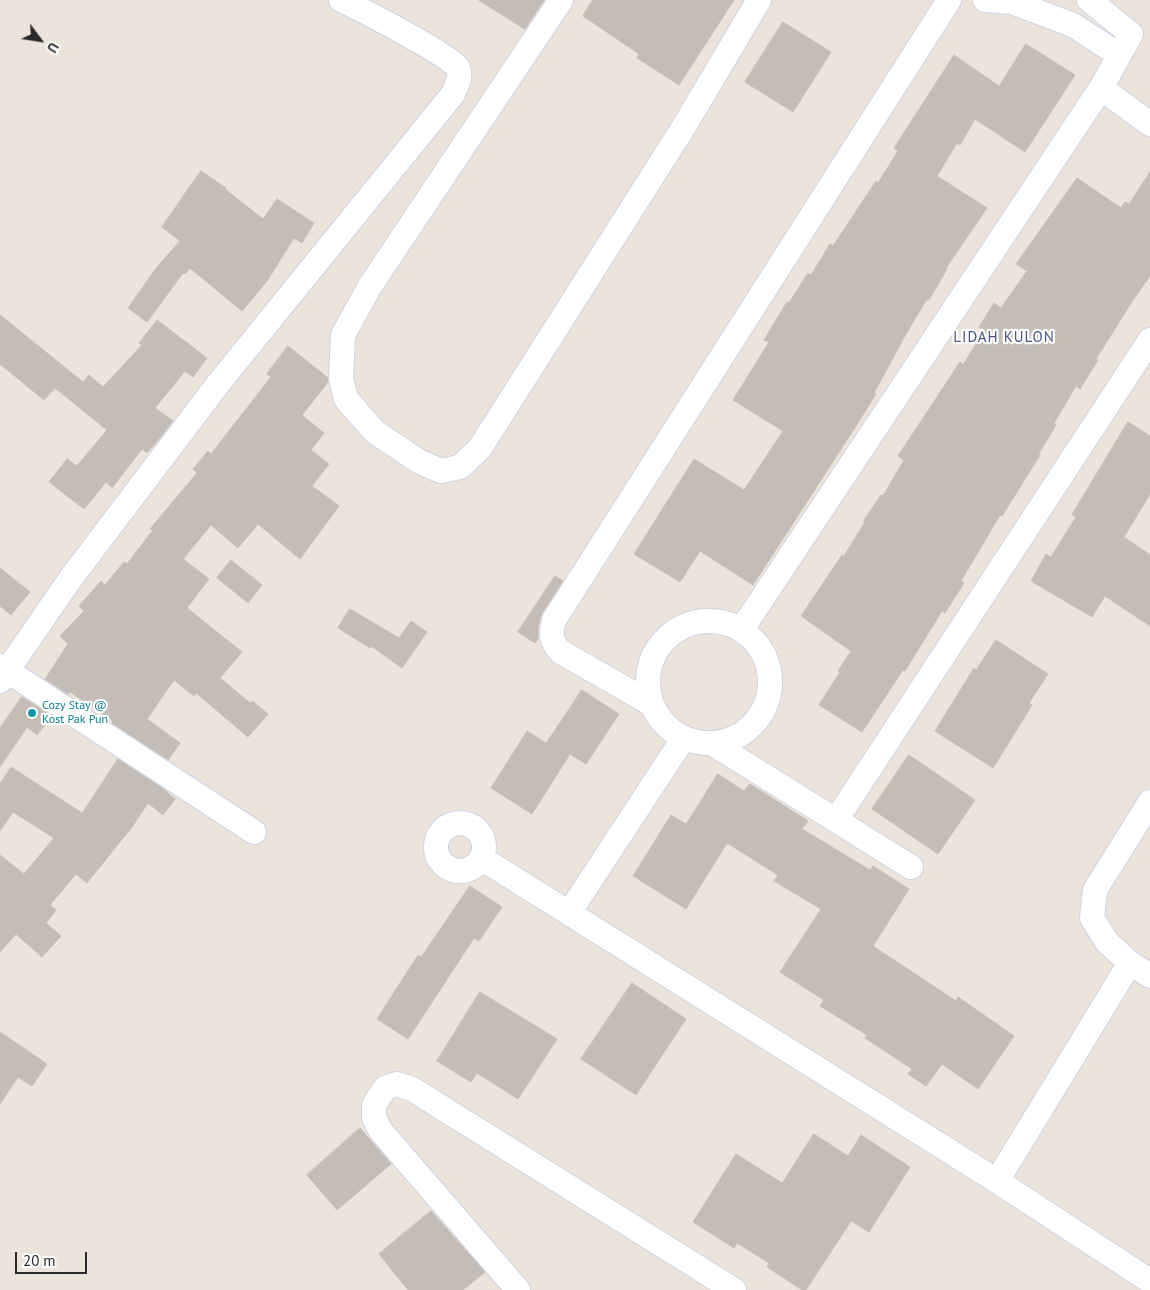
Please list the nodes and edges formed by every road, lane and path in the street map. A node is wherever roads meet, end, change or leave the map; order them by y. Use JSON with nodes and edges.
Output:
{"nodes":[{"id":1,"x":341,"y":0,"type":"edge"},
{"id":2,"x":561,"y":0,"type":"edge"},
{"id":3,"x":759,"y":0,"type":"edge"},
{"id":4,"x":949,"y":0,"type":"edge"},
{"id":5,"x":985,"y":0,"type":"edge"},
{"id":6,"x":1089,"y":0,"type":"edge"},
{"id":7,"x":1120,"y":55,"type":"junction"},
{"id":8,"x":1101,"y":88,"type":"junction"},
{"id":9,"x":1150,"y":124,"type":"edge"},
{"id":10,"x":1150,"y":340,"type":"edge"},
{"id":11,"x":742,"y":629,"type":"junction"},
{"id":12,"x":2,"y":673,"type":"edge"},
{"id":13,"x":650,"y":703,"type":"junction"},
{"id":14,"x":683,"y":739,"type":"junction"},
{"id":15,"x":715,"y":745,"type":"junction"},
{"id":16,"x":1150,"y":802,"type":"edge"},
{"id":17,"x":836,"y":820,"type":"junction"},
{"id":18,"x":254,"y":832,"type":"dead end"},
{"id":19,"x":481,"y":858,"type":"dead end"},
{"id":20,"x":911,"y":867,"type":"dead end"},
{"id":21,"x":569,"y":913,"type":"junction"},
{"id":22,"x":1130,"y":964,"type":"junction"},
{"id":23,"x":1150,"y":976,"type":"edge"},
{"id":24,"x":997,"y":1181,"type":"junction"},
{"id":25,"x":1150,"y":1281,"type":"edge"},
{"id":26,"x":518,"y":1290,"type":"edge"},
{"id":27,"x":734,"y":1290,"type":"edge"}],
"edges":[{"from":1,"to":12,"type":"street"},
{"from":2,"to":3,"type":"street"},
{"from":4,"to":13,"type":"street"},
{"from":5,"to":7,"type":"street"},
{"from":6,"to":7,"type":"street"},
{"from":7,"to":8,"type":"street"},
{"from":8,"to":9,"type":"street"},
{"from":8,"to":11,"type":"street"},
{"from":10,"to":17,"type":"street"},
{"from":11,"to":13,"type":"street"},
{"from":11,"to":15,"type":"street"},
{"from":12,"to":18,"type":"street"},
{"from":13,"to":14,"type":"street"},
{"from":14,"to":15,"type":"street"},
{"from":14,"to":21,"type":"street"},
{"from":15,"to":17,"type":"street"},
{"from":16,"to":22,"type":"street"},
{"from":17,"to":20,"type":"street"},
{"from":19,"to":21,"type":"street"},
{"from":21,"to":24,"type":"street"},
{"from":22,"to":23,"type":"street"},
{"from":22,"to":24,"type":"street"},
{"from":24,"to":25,"type":"street"},
{"from":26,"to":27,"type":"street"}]}
